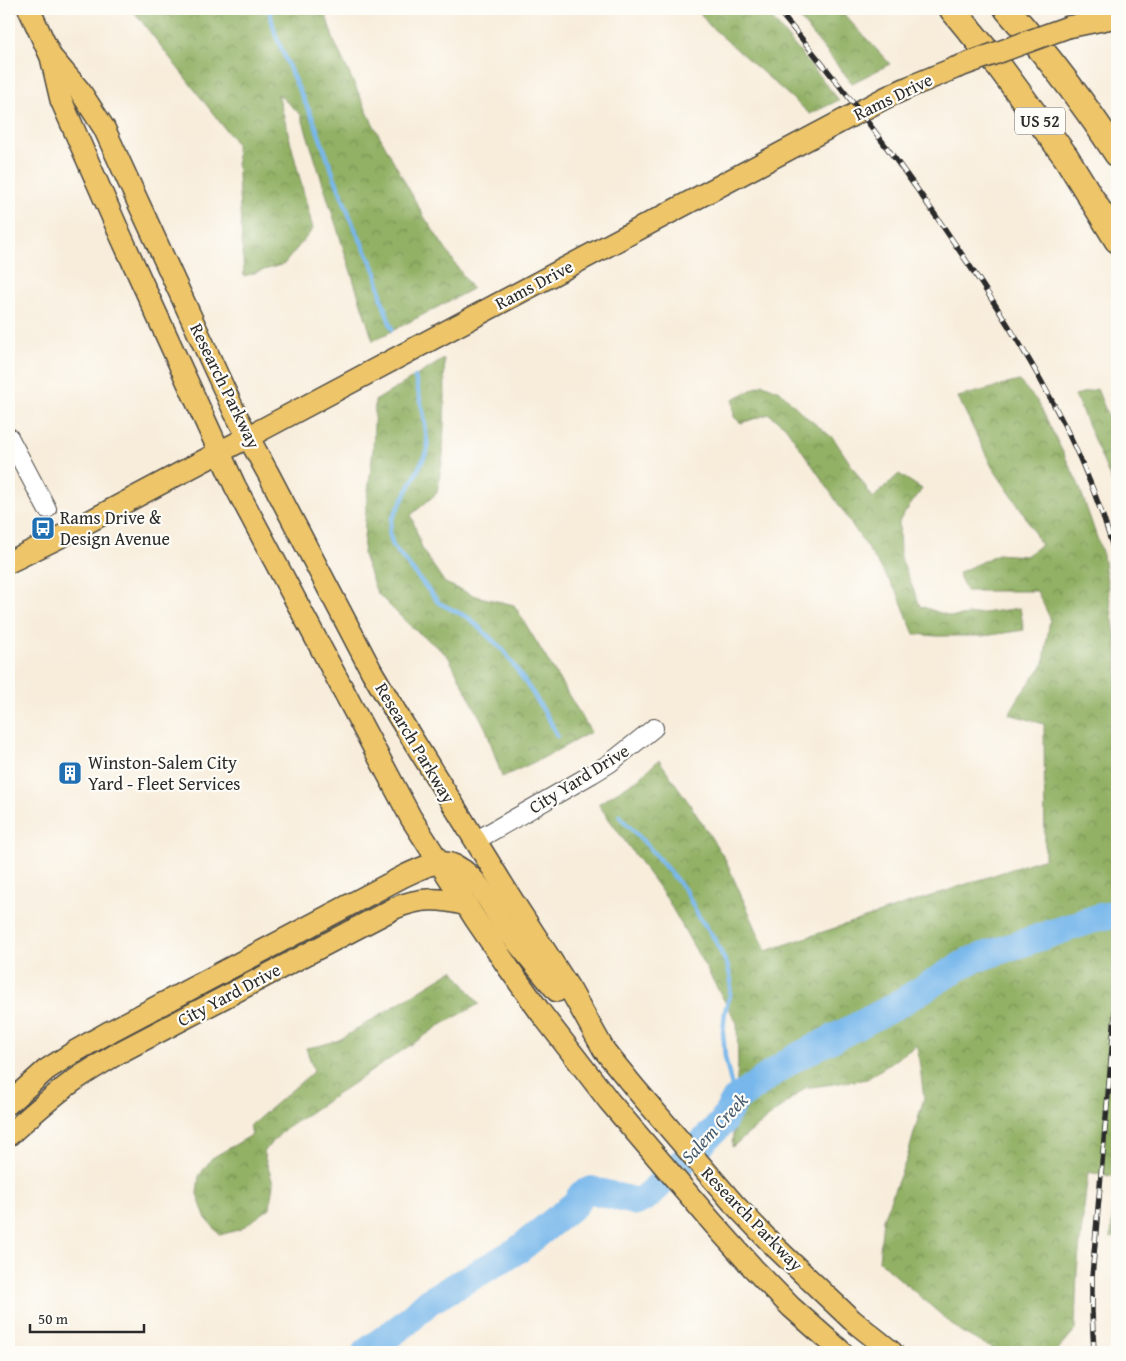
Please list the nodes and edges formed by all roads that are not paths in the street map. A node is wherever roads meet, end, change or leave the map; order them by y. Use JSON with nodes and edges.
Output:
{"nodes":[{"id":1,"x":30,"y":9,"type":"edge"},
{"id":2,"x":952,"y":9,"type":"edge"},
{"id":3,"x":1007,"y":9,"type":"edge"},
{"id":4,"x":1103,"y":9,"type":"edge"},
{"id":5,"x":1117,"y":17,"type":"edge"},
{"id":6,"x":1068,"y":27,"type":"junction"},
{"id":7,"x":51,"y":57,"type":"junction"},
{"id":8,"x":1117,"y":154,"type":"edge"},
{"id":9,"x":1117,"y":240,"type":"edge"},
{"id":10,"x":9,"y":437,"type":"edge"},
{"id":11,"x":248,"y":437,"type":"junction"},
{"id":12,"x":220,"y":452,"type":"junction"},
{"id":13,"x":47,"y":509,"type":"dead end"},
{"id":14,"x":9,"y":562,"type":"edge"},
{"id":15,"x":654,"y":728,"type":"dead end"},
{"id":16,"x":475,"y":841,"type":"junction"},
{"id":17,"x":439,"y":862,"type":"junction"},
{"id":18,"x":467,"y":905,"type":"junction"},
{"id":19,"x":604,"y":1050,"type":"junction"},
{"id":20,"x":9,"y":1103,"type":"edge"},
{"id":21,"x":9,"y":1135,"type":"edge"},
{"id":22,"x":842,"y":1352,"type":"edge"},
{"id":23,"x":892,"y":1352,"type":"edge"}],
"edges":[{"from":1,"to":7,"type":"main road","name":"Research Parkway"},
{"from":2,"to":9,"type":"highway","number":"US 52"},
{"from":3,"to":8,"type":"highway","number":"US 52"},
{"from":4,"to":6,"type":"main road","name":"Rams Drive"},
{"from":5,"to":6,"type":"main road","name":"Rams Drive"},
{"from":6,"to":11,"type":"main road","name":"Rams Drive","bridge":true},
{"from":7,"to":11,"type":"main road","name":"Research Parkway"},
{"from":7,"to":12,"type":"main road","name":"Research Parkway"},
{"from":10,"to":13,"type":"street"},
{"from":11,"to":12,"type":"main road","name":"Rams Drive"},
{"from":11,"to":16,"type":"main road","name":"Research Parkway"},
{"from":12,"to":14,"type":"main road","name":"Rams Drive"},
{"from":12,"to":17,"type":"main road","name":"Research Parkway"},
{"from":15,"to":16,"type":"street","name":"City Yard Drive"},
{"from":16,"to":19,"type":"main road","name":"Research Parkway"},
{"from":17,"to":18,"type":"main road","name":"Research Parkway"},
{"from":17,"to":19,"type":"main road"},
{"from":17,"to":20,"type":"main road","name":"City Yard Drive"},
{"from":18,"to":21,"type":"main road","name":"City Yard Drive"},
{"from":18,"to":22,"type":"main road","name":"Research Parkway"},
{"from":19,"to":23,"type":"main road","name":"Research Parkway"}]}
